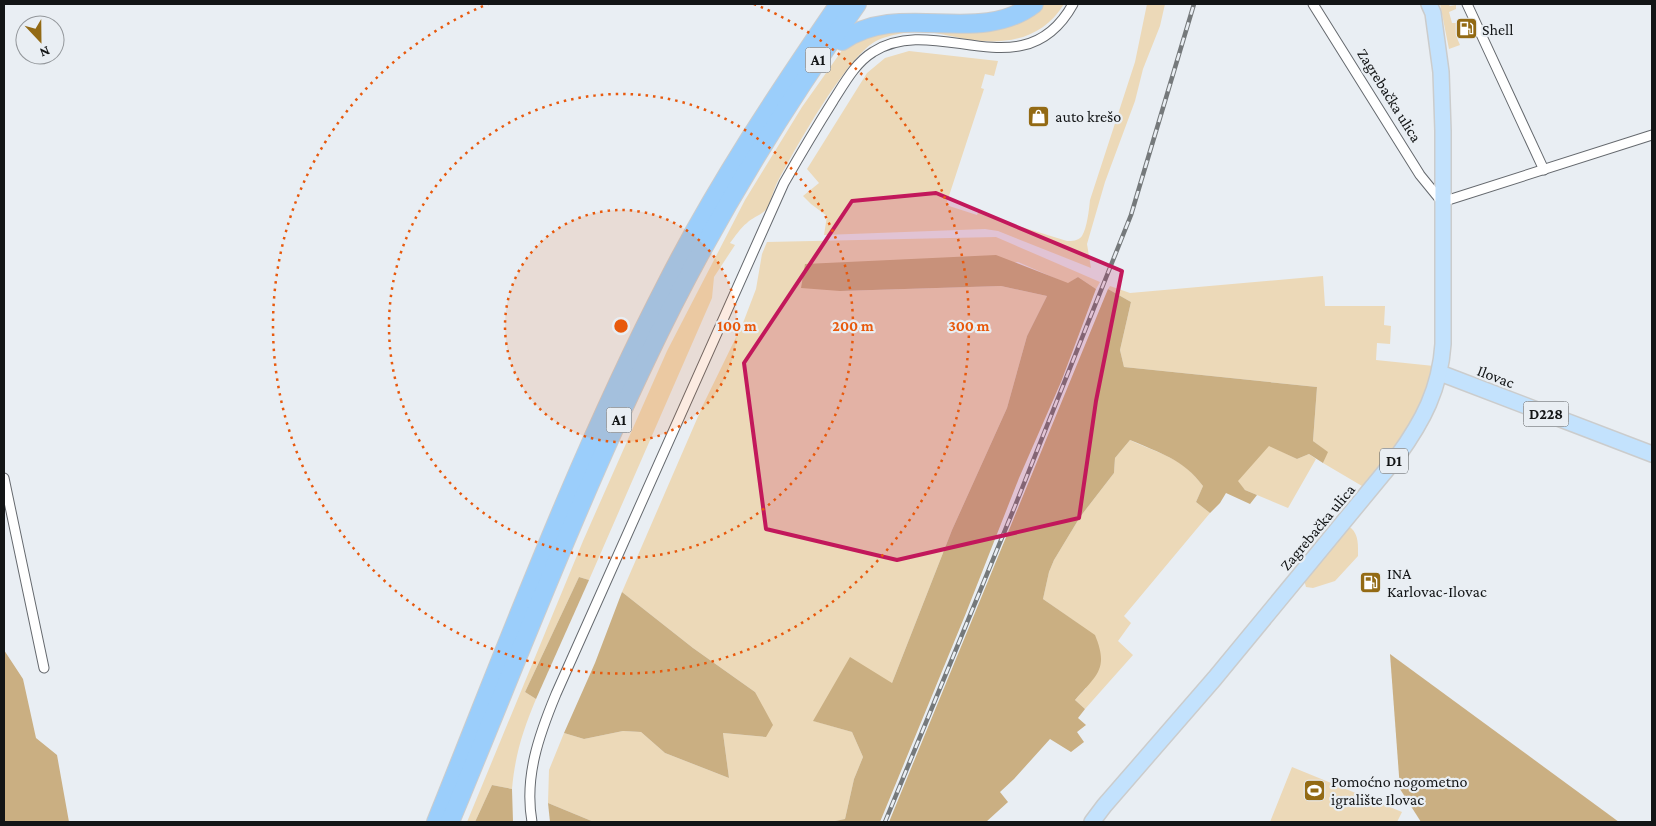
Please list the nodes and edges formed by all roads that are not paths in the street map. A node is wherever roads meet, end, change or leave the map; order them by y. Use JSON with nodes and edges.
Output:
{"nodes":[{"id":1,"x":828,"y":4,"type":"edge"},
{"id":2,"x":839,"y":4,"type":"edge"},
{"id":3,"x":857,"y":4,"type":"edge"},
{"id":4,"x":1034,"y":4,"type":"edge"},
{"id":5,"x":1072,"y":4,"type":"edge"},
{"id":6,"x":1312,"y":4,"type":"edge"},
{"id":7,"x":1429,"y":4,"type":"edge"},
{"id":8,"x":1467,"y":4,"type":"edge"},
{"id":9,"x":964,"y":7,"type":"dead end"},
{"id":10,"x":982,"y":16,"type":"junction"},
{"id":11,"x":782,"y":87,"type":"junction"},
{"id":12,"x":779,"y":118,"type":"junction"},
{"id":13,"x":1652,"y":135,"type":"edge"},
{"id":14,"x":1544,"y":170,"type":"junction"},
{"id":15,"x":1442,"y":202,"type":"junction"},
{"id":16,"x":1440,"y":373,"type":"junction"},
{"id":17,"x":1652,"y":454,"type":"edge"},
{"id":18,"x":4,"y":478,"type":"edge"},
{"id":19,"x":44,"y":668,"type":"dead end"},
{"id":20,"x":436,"y":822,"type":"edge"},
{"id":21,"x":450,"y":822,"type":"edge"},
{"id":22,"x":532,"y":822,"type":"edge"},
{"id":23,"x":1092,"y":822,"type":"edge"}],
"edges":[{"from":1,"to":11,"type":"highway"},
{"from":2,"to":11,"type":"highway","number":"A1"},
{"from":3,"to":12,"type":"highway","number":"A1"},
{"from":4,"to":10,"type":"highway"},
{"from":5,"to":22,"type":"street"},
{"from":6,"to":15,"type":"street","name":"Zagrebačka ulica"},
{"from":7,"to":15,"type":"main road","name":"Zagrebačka ulica","number":"D1"},
{"from":8,"to":14,"type":"street"},
{"from":9,"to":10,"type":"highway"},
{"from":10,"to":12,"type":"highway"},
{"from":11,"to":20,"type":"highway","number":"A1"},
{"from":12,"to":21,"type":"highway","number":"A1"},
{"from":13,"to":14,"type":"street"},
{"from":14,"to":15,"type":"street"},
{"from":15,"to":16,"type":"main road","name":"Zagrebačka ulica","number":"D1"},
{"from":16,"to":17,"type":"main road","name":"Ilovac","number":"D228"},
{"from":16,"to":23,"type":"main road","name":"Zagrebačka ulica","number":"D1"},
{"from":18,"to":19,"type":"street"}]}
